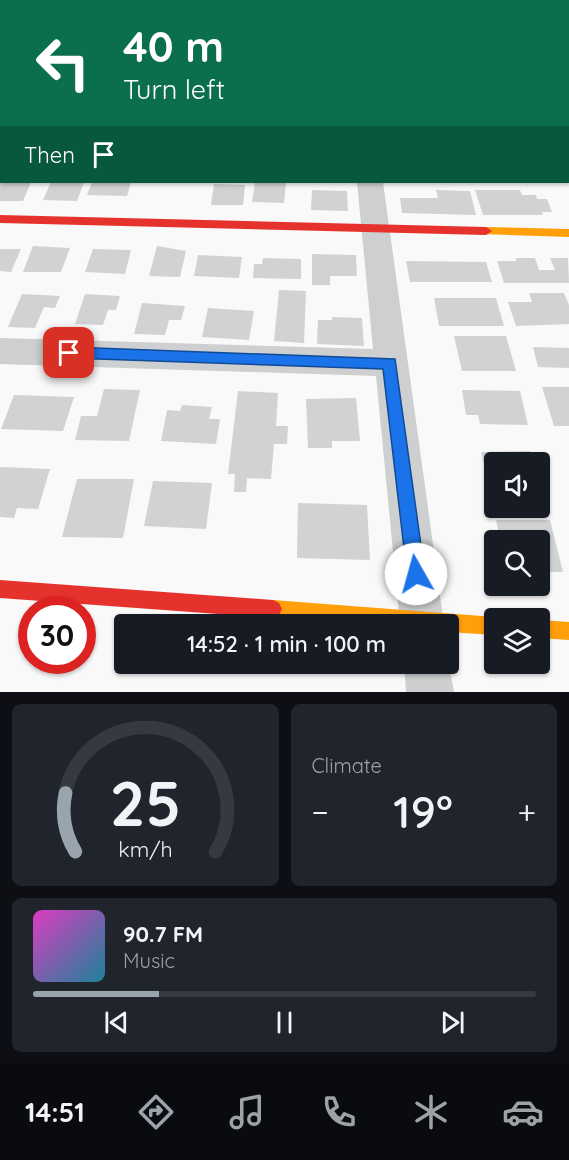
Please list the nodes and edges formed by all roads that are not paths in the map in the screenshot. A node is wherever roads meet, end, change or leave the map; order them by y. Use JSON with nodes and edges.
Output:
{"nodes":[{"id":1,"x":370,"y":183,"type":"edge"},
{"id":2,"x":0,"y":219,"type":"edge"},
{"id":3,"x":375,"y":227,"type":"junction"},
{"id":4,"x":569,"y":233,"type":"edge"},
{"id":5,"x":0,"y":351,"type":"edge"},
{"id":6,"x":390,"y":363,"type":"junction"},
{"id":7,"x":0,"y":589,"type":"edge"},
{"id":8,"x":226,"y":614,"type":"edge"},
{"id":9,"x":421,"y":614,"type":"edge"},
{"id":10,"x":484,"y":628,"type":"edge"},
{"id":11,"x":550,"y":630,"type":"edge"},
{"id":12,"x":459,"y":631,"type":"edge"},
{"id":13,"x":569,"y":631,"type":"edge"},
{"id":14,"x":428,"y":674,"type":"edge"},
{"id":15,"x":430,"y":692,"type":"edge"}],
"edges":[{"from":1,"to":3,"type":"street"},
{"from":2,"to":3,"type":"street"},
{"from":3,"to":4,"type":"street"},
{"from":3,"to":6,"type":"street"},
{"from":5,"to":6,"type":"street"},
{"from":6,"to":9,"type":"street"},
{"from":7,"to":8,"type":"street"},
{"from":10,"to":12,"type":"street"},
{"from":11,"to":13,"type":"street"},
{"from":14,"to":15,"type":"street"}]}
